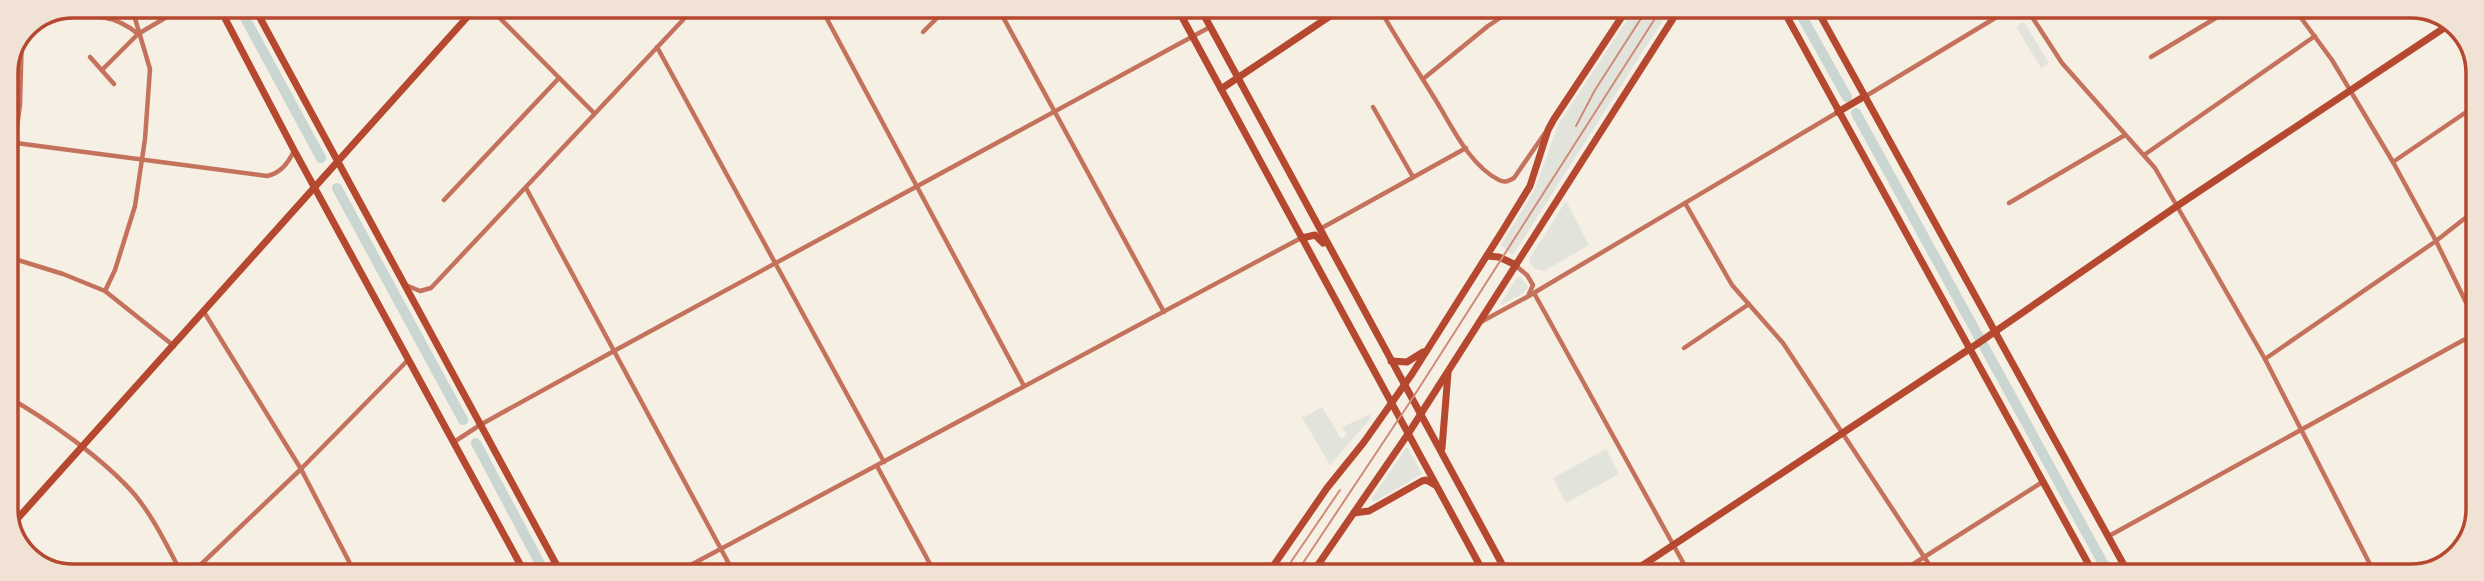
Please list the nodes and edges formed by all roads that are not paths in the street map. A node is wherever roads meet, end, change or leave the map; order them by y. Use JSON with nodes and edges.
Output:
{"nodes":[{"id":1,"x":111,"y":18,"type":"edge"},
{"id":2,"x":134,"y":18,"type":"edge"},
{"id":3,"x":165,"y":18,"type":"edge"},
{"id":4,"x":225,"y":18,"type":"edge"},
{"id":5,"x":260,"y":18,"type":"edge"},
{"id":6,"x":466,"y":18,"type":"edge"},
{"id":7,"x":500,"y":18,"type":"edge"},
{"id":8,"x":685,"y":18,"type":"edge"},
{"id":9,"x":826,"y":18,"type":"edge"},
{"id":10,"x":937,"y":18,"type":"edge"},
{"id":11,"x":1004,"y":18,"type":"edge"},
{"id":12,"x":1183,"y":18,"type":"edge"},
{"id":13,"x":1205,"y":18,"type":"edge"},
{"id":14,"x":1327,"y":18,"type":"edge"},
{"id":15,"x":1385,"y":18,"type":"edge"},
{"id":16,"x":1500,"y":18,"type":"edge"},
{"id":17,"x":1618,"y":18,"type":"edge"},
{"id":18,"x":1673,"y":18,"type":"edge"},
{"id":19,"x":1788,"y":18,"type":"edge"},
{"id":20,"x":1822,"y":18,"type":"edge"},
{"id":21,"x":1995,"y":18,"type":"edge"},
{"id":22,"x":2033,"y":18,"type":"edge"},
{"id":23,"x":2214,"y":18,"type":"edge"},
{"id":24,"x":2302,"y":18,"type":"edge"},
{"id":25,"x":1210,"y":27,"type":"junction"},
{"id":26,"x":2444,"y":28,"type":"edge"},
{"id":27,"x":923,"y":32,"type":"dead end"},
{"id":28,"x":138,"y":34,"type":"junction"},
{"id":29,"x":1193,"y":36,"type":"junction"},
{"id":30,"x":2315,"y":36,"type":"junction"},
{"id":31,"x":657,"y":47,"type":"junction"},
{"id":32,"x":21,"y":53,"type":"edge"},
{"id":33,"x":90,"y":57,"type":"dead end"},
{"id":34,"x":2151,"y":57,"type":"dead end"},
{"id":35,"x":102,"y":70,"type":"junction"},
{"id":36,"x":559,"y":78,"type":"junction"},
{"id":37,"x":1238,"y":78,"type":"junction"},
{"id":38,"x":1423,"y":79,"type":"junction"},
{"id":39,"x":114,"y":84,"type":"dead end"},
{"id":40,"x":1221,"y":89,"type":"junction"},
{"id":41,"x":2349,"y":92,"type":"junction"},
{"id":42,"x":1865,"y":96,"type":"junction"},
{"id":43,"x":20,"y":104,"type":"joint"},
{"id":44,"x":1373,"y":107,"type":"dead end"},
{"id":45,"x":1840,"y":111,"type":"junction"},
{"id":46,"x":1055,"y":112,"type":"junction"},
{"id":47,"x":2466,"y":112,"type":"edge"},
{"id":48,"x":594,"y":113,"type":"junction"},
{"id":49,"x":18,"y":124,"type":"edge"},
{"id":50,"x":1548,"y":130,"type":"junction"},
{"id":51,"x":2125,"y":135,"type":"junction"},
{"id":52,"x":18,"y":143,"type":"edge"},
{"id":53,"x":1466,"y":148,"type":"junction"},
{"id":54,"x":294,"y":150,"type":"junction"},
{"id":55,"x":2144,"y":155,"type":"junction"},
{"id":56,"x":142,"y":160,"type":"junction"},
{"id":57,"x":336,"y":162,"type":"junction"},
{"id":58,"x":2393,"y":162,"type":"junction"},
{"id":59,"x":1413,"y":177,"type":"junction"},
{"id":60,"x":315,"y":187,"type":"junction"},
{"id":61,"x":917,"y":187,"type":"junction"},
{"id":62,"x":526,"y":188,"type":"junction"},
{"id":63,"x":444,"y":200,"type":"dead end"},
{"id":64,"x":1685,"y":202,"type":"junction"},
{"id":65,"x":2009,"y":203,"type":"dead end"},
{"id":66,"x":2177,"y":206,"type":"junction"},
{"id":67,"x":2466,"y":217,"type":"edge"},
{"id":68,"x":1319,"y":229,"type":"junction"},
{"id":69,"x":1302,"y":238,"type":"junction"},
{"id":70,"x":2436,"y":241,"type":"junction"},
{"id":71,"x":1487,"y":256,"type":"junction"},
{"id":72,"x":18,"y":260,"type":"edge"},
{"id":73,"x":774,"y":264,"type":"junction"},
{"id":74,"x":1339,"y":265,"type":"junction"},
{"id":75,"x":1516,"y":265,"type":"junction"},
{"id":76,"x":404,"y":283,"type":"junction"},
{"id":77,"x":105,"y":291,"type":"junction"},
{"id":78,"x":1534,"y":293,"type":"junction"},
{"id":79,"x":1527,"y":297,"type":"junction"},
{"id":80,"x":1749,"y":304,"type":"junction"},
{"id":81,"x":2466,"y":305,"type":"edge"},
{"id":82,"x":204,"y":312,"type":"junction"},
{"id":83,"x":1164,"y":312,"type":"junction"},
{"id":84,"x":1476,"y":324,"type":"junction"},
{"id":85,"x":1996,"y":329,"type":"junction"},
{"id":86,"x":2466,"y":337,"type":"edge"},
{"id":87,"x":174,"y":346,"type":"junction"},
{"id":88,"x":1974,"y":346,"type":"junction"},
{"id":89,"x":1684,"y":348,"type":"dead end"},
{"id":90,"x":1427,"y":350,"type":"junction"},
{"id":91,"x":614,"y":351,"type":"junction"},
{"id":92,"x":408,"y":359,"type":"junction"},
{"id":93,"x":2265,"y":359,"type":"junction"},
{"id":94,"x":1391,"y":360,"type":"junction"},
{"id":95,"x":1448,"y":369,"type":"junction"},
{"id":96,"x":1404,"y":384,"type":"junction"},
{"id":97,"x":1024,"y":386,"type":"junction"},
{"id":98,"x":1391,"y":403,"type":"junction"},
{"id":99,"x":18,"y":404,"type":"edge"},
{"id":100,"x":1420,"y":414,"type":"junction"},
{"id":101,"x":480,"y":425,"type":"junction"},
{"id":102,"x":2301,"y":430,"type":"junction"},
{"id":103,"x":1842,"y":432,"type":"junction"},
{"id":104,"x":1408,"y":434,"type":"junction"},
{"id":105,"x":454,"y":442,"type":"junction"},
{"id":106,"x":82,"y":448,"type":"junction"},
{"id":107,"x":1442,"y":452,"type":"junction"},
{"id":108,"x":884,"y":462,"type":"junction"},
{"id":109,"x":877,"y":466,"type":"junction"},
{"id":110,"x":301,"y":469,"type":"junction"},
{"id":111,"x":2044,"y":481,"type":"junction"},
{"id":112,"x":1438,"y":488,"type":"junction"},
{"id":113,"x":1354,"y":513,"type":"junction"},
{"id":114,"x":19,"y":517,"type":"edge"},
{"id":115,"x":2109,"y":536,"type":"junction"},
{"id":116,"x":1673,"y":546,"type":"junction"},
{"id":117,"x":720,"y":548,"type":"junction"},
{"id":118,"x":1925,"y":556,"type":"junction"},
{"id":119,"x":176,"y":564,"type":"edge"},
{"id":120,"x":202,"y":564,"type":"edge"},
{"id":121,"x":350,"y":564,"type":"edge"},
{"id":122,"x":520,"y":564,"type":"edge"},
{"id":123,"x":556,"y":564,"type":"edge"},
{"id":124,"x":692,"y":564,"type":"edge"},
{"id":125,"x":729,"y":564,"type":"edge"},
{"id":126,"x":930,"y":564,"type":"edge"},
{"id":127,"x":1275,"y":564,"type":"edge"},
{"id":128,"x":1318,"y":564,"type":"edge"},
{"id":129,"x":1479,"y":564,"type":"edge"},
{"id":130,"x":1502,"y":564,"type":"edge"},
{"id":131,"x":1645,"y":564,"type":"edge"},
{"id":132,"x":1684,"y":564,"type":"edge"},
{"id":133,"x":1913,"y":564,"type":"edge"},
{"id":134,"x":1930,"y":564,"type":"edge"},
{"id":135,"x":2089,"y":564,"type":"edge"},
{"id":136,"x":2124,"y":564,"type":"edge"},
{"id":137,"x":2370,"y":564,"type":"edge"}],
"edges":[{"from":1,"to":28,"type":"street"},
{"from":2,"to":28,"type":"street"},
{"from":3,"to":28,"type":"street"},
{"from":4,"to":54,"type":"main road"},
{"from":5,"to":57,"type":"main road"},
{"from":6,"to":57,"type":"main road"},
{"from":7,"to":36,"type":"street"},
{"from":8,"to":31,"type":"street"},
{"from":9,"to":61,"type":"street"},
{"from":10,"to":27,"type":"street"},
{"from":11,"to":46,"type":"street"},
{"from":12,"to":29,"type":"main road"},
{"from":13,"to":25,"type":"main road"},
{"from":14,"to":37,"type":"main road"},
{"from":15,"to":38,"type":"street"},
{"from":16,"to":38,"type":"street"},
{"from":17,"to":50,"type":"main road"},
{"from":18,"to":75,"type":"main road"},
{"from":19,"to":45,"type":"main road"},
{"from":20,"to":42,"type":"main road"},
{"from":21,"to":42,"type":"street"},
{"from":22,"to":51,"type":"street"},
{"from":23,"to":34,"type":"street"},
{"from":24,"to":30,"type":"street"},
{"from":25,"to":29,"type":"street"},
{"from":25,"to":37,"type":"main road"},
{"from":26,"to":41,"type":"main road"},
{"from":28,"to":35,"type":"street"},
{"from":28,"to":56,"type":"street"},
{"from":29,"to":40,"type":"main road"},
{"from":29,"to":46,"type":"street"},
{"from":30,"to":41,"type":"street"},
{"from":30,"to":55,"type":"street"},
{"from":31,"to":48,"type":"street"},
{"from":31,"to":73,"type":"street"},
{"from":32,"to":43,"type":"street"},
{"from":33,"to":35,"type":"street"},
{"from":35,"to":39,"type":"street"},
{"from":36,"to":48,"type":"street"},
{"from":36,"to":63,"type":"street"},
{"from":37,"to":40,"type":"main road"},
{"from":37,"to":68,"type":"main road"},
{"from":38,"to":53,"type":"street"},
{"from":40,"to":69,"type":"main road"},
{"from":41,"to":58,"type":"street"},
{"from":41,"to":66,"type":"main road"},
{"from":42,"to":45,"type":"main road"},
{"from":42,"to":85,"type":"main road"},
{"from":43,"to":49,"type":"street"},
{"from":44,"to":59,"type":"street"},
{"from":45,"to":64,"type":"street"},
{"from":45,"to":88,"type":"main road"},
{"from":46,"to":61,"type":"street"},
{"from":46,"to":83,"type":"street"},
{"from":47,"to":58,"type":"street"},
{"from":48,"to":62,"type":"street"},
{"from":50,"to":53,"type":"street"},
{"from":50,"to":71,"type":"main road"},
{"from":51,"to":55,"type":"street"},
{"from":51,"to":65,"type":"street"},
{"from":52,"to":56,"type":"street"},
{"from":53,"to":59,"type":"street"},
{"from":54,"to":56,"type":"street"},
{"from":54,"to":60,"type":"main road"},
{"from":55,"to":66,"type":"street"},
{"from":56,"to":77,"type":"street"},
{"from":57,"to":60,"type":"main road"},
{"from":57,"to":76,"type":"main road"},
{"from":58,"to":70,"type":"street"},
{"from":59,"to":68,"type":"street"},
{"from":60,"to":82,"type":"main road"},
{"from":60,"to":92,"type":"main road"},
{"from":61,"to":73,"type":"street"},
{"from":61,"to":97,"type":"street"},
{"from":62,"to":76,"type":"street"},
{"from":62,"to":91,"type":"street"},
{"from":64,"to":78,"type":"street"},
{"from":64,"to":80,"type":"street"},
{"from":66,"to":85,"type":"main road"},
{"from":66,"to":93,"type":"street"},
{"from":67,"to":70,"type":"street"},
{"from":68,"to":74,"type":"main road"},
{"from":69,"to":74,"type":"main road"},
{"from":69,"to":83,"type":"street"},
{"from":69,"to":98,"type":"main road"},
{"from":70,"to":81,"type":"street"},
{"from":70,"to":93,"type":"street"},
{"from":71,"to":75,"type":"main road"},
{"from":71,"to":90,"type":"main road"},
{"from":72,"to":77,"type":"street"},
{"from":73,"to":91,"type":"street"},
{"from":73,"to":108,"type":"street"},
{"from":74,"to":94,"type":"main road"},
{"from":75,"to":79,"type":"street"},
{"from":75,"to":84,"type":"main road"},
{"from":76,"to":101,"type":"main road"},
{"from":77,"to":87,"type":"street"},
{"from":78,"to":79,"type":"street"},
{"from":78,"to":116,"type":"street"},
{"from":79,"to":84,"type":"street"},
{"from":80,"to":89,"type":"street"},
{"from":80,"to":103,"type":"street"},
{"from":82,"to":87,"type":"main road"},
{"from":82,"to":110,"type":"street"},
{"from":83,"to":97,"type":"street"},
{"from":84,"to":95,"type":"main road"},
{"from":85,"to":88,"type":"main road"},
{"from":85,"to":115,"type":"main road"},
{"from":86,"to":102,"type":"street"},
{"from":87,"to":106,"type":"main road"},
{"from":88,"to":103,"type":"main road"},
{"from":88,"to":111,"type":"main road"},
{"from":90,"to":94,"type":"main road"},
{"from":90,"to":96,"type":"main road"},
{"from":91,"to":101,"type":"street"},
{"from":91,"to":117,"type":"street"},
{"from":92,"to":105,"type":"main road"},
{"from":92,"to":110,"type":"street"},
{"from":93,"to":102,"type":"street"},
{"from":94,"to":96,"type":"main road"},
{"from":95,"to":100,"type":"main road"},
{"from":95,"to":107,"type":"main road"},
{"from":96,"to":98,"type":"main road"},
{"from":96,"to":100,"type":"main road"},
{"from":97,"to":108,"type":"street"},
{"from":98,"to":104,"type":"main road"},
{"from":98,"to":127,"type":"main road"},
{"from":99,"to":106,"type":"street"},
{"from":100,"to":104,"type":"main road"},
{"from":100,"to":107,"type":"main road"},
{"from":101,"to":105,"type":"street"},
{"from":101,"to":123,"type":"main road"},
{"from":102,"to":115,"type":"street"},
{"from":102,"to":137,"type":"street"},
{"from":103,"to":116,"type":"main road"},
{"from":103,"to":118,"type":"street"},
{"from":104,"to":112,"type":"main road"},
{"from":104,"to":113,"type":"main road"},
{"from":105,"to":122,"type":"main road"},
{"from":106,"to":114,"type":"main road"},
{"from":106,"to":119,"type":"street"},
{"from":107,"to":130,"type":"main road"},
{"from":108,"to":109,"type":"street"},
{"from":109,"to":117,"type":"street"},
{"from":109,"to":126,"type":"street"},
{"from":110,"to":120,"type":"street"},
{"from":110,"to":121,"type":"street"},
{"from":111,"to":118,"type":"street"},
{"from":111,"to":135,"type":"main road"},
{"from":112,"to":113,"type":"main road"},
{"from":112,"to":129,"type":"main road"},
{"from":113,"to":128,"type":"main road"},
{"from":115,"to":136,"type":"main road"},
{"from":116,"to":131,"type":"main road"},
{"from":116,"to":132,"type":"street"},
{"from":117,"to":124,"type":"street"},
{"from":117,"to":125,"type":"street"},
{"from":118,"to":133,"type":"street"},
{"from":118,"to":134,"type":"street"}]}
